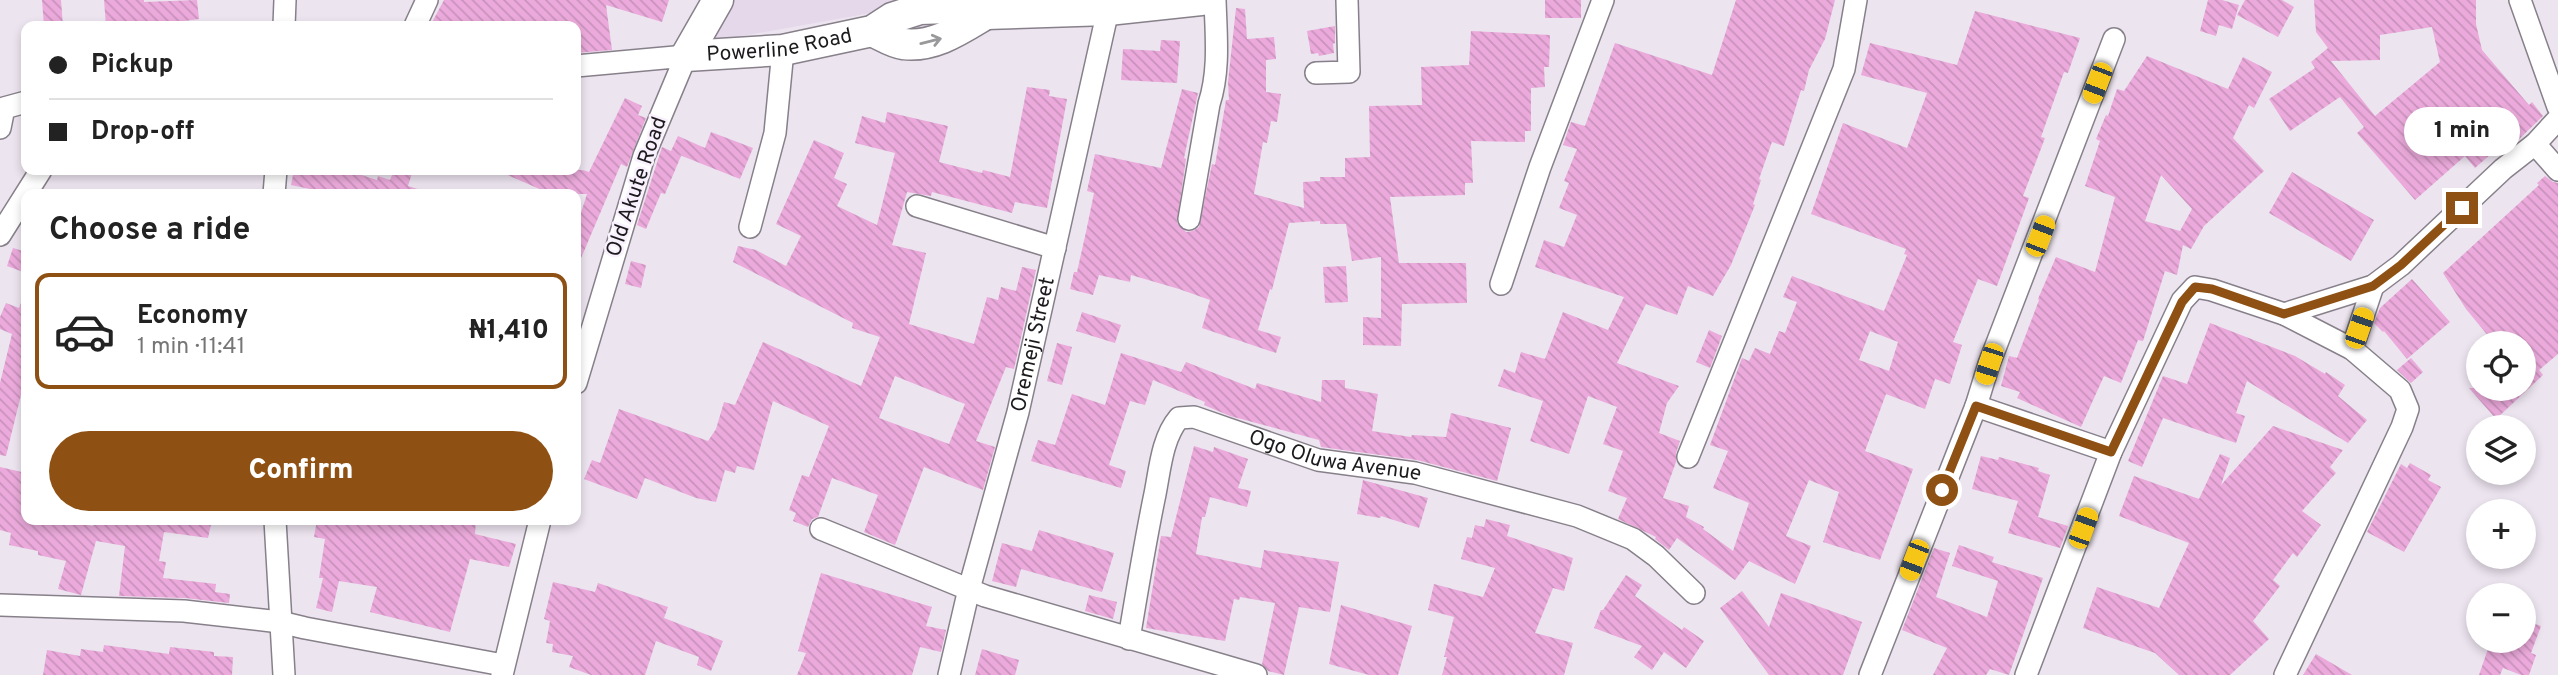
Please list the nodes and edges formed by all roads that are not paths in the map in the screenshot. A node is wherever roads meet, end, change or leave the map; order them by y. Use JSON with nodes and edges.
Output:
{"nodes":[{"id":1,"x":285,"y":0,"type":"edge"},
{"id":2,"x":427,"y":0,"type":"edge"},
{"id":3,"x":718,"y":0,"type":"edge"},
{"id":4,"x":1201,"y":0,"type":"edge"},
{"id":5,"x":1215,"y":0,"type":"edge"},
{"id":6,"x":1347,"y":0,"type":"edge"},
{"id":7,"x":1603,"y":0,"type":"edge"},
{"id":8,"x":1856,"y":0,"type":"edge"},
{"id":9,"x":2520,"y":0,"type":"edge"},
{"id":10,"x":1108,"y":10,"type":"junction"},
{"id":11,"x":284,"y":21,"type":"edge"},
{"id":12,"x":417,"y":21,"type":"edge"},
{"id":13,"x":2114,"y":39,"type":"dead end"},
{"id":14,"x":783,"y":50,"type":"junction"},
{"id":15,"x":686,"y":56,"type":"junction"},
{"id":16,"x":581,"y":66,"type":"edge"},
{"id":17,"x":1316,"y":73,"type":"dead end"},
{"id":18,"x":21,"y":104,"type":"edge"},
{"id":19,"x":2558,"y":107,"type":"edge"},
{"id":20,"x":2,"y":114,"type":"edge"},
{"id":21,"x":2558,"y":119,"type":"edge"},
{"id":22,"x":2535,"y":144,"type":"junction"},
{"id":23,"x":2558,"y":170,"type":"edge"},
{"id":24,"x":21,"y":202,"type":"edge"},
{"id":25,"x":917,"y":206,"type":"dead end"},
{"id":26,"x":1189,"y":219,"type":"dead end"},
{"id":27,"x":750,"y":227,"type":"dead end"},
{"id":28,"x":0,"y":235,"type":"edge"},
{"id":29,"x":1055,"y":248,"type":"junction"},
{"id":30,"x":1501,"y":284,"type":"dead end"},
{"id":31,"x":2373,"y":286,"type":"junction"},
{"id":32,"x":2284,"y":314,"type":"junction"},
{"id":33,"x":2352,"y":349,"type":"junction"},
{"id":34,"x":581,"y":366,"type":"edge"},
{"id":35,"x":1976,"y":406,"type":"junction"},
{"id":36,"x":2111,"y":452,"type":"junction"},
{"id":37,"x":1688,"y":457,"type":"dead end"},
{"id":38,"x":275,"y":525,"type":"edge"},
{"id":39,"x":539,"y":525,"type":"edge"},
{"id":40,"x":821,"y":529,"type":"dead end"},
{"id":41,"x":969,"y":589,"type":"junction"},
{"id":42,"x":1694,"y":593,"type":"dead end"},
{"id":43,"x":0,"y":605,"type":"edge"},
{"id":44,"x":280,"y":622,"type":"junction"},
{"id":45,"x":1129,"y":639,"type":"junction"},
{"id":46,"x":503,"y":670,"type":"edge"},
{"id":47,"x":284,"y":675,"type":"edge"},
{"id":48,"x":949,"y":675,"type":"edge"},
{"id":49,"x":1256,"y":675,"type":"edge"},
{"id":50,"x":1870,"y":675,"type":"edge"},
{"id":51,"x":2026,"y":675,"type":"edge"},
{"id":52,"x":2285,"y":675,"type":"edge"}],
"edges":[{"from":1,"to":11,"type":"street"},
{"from":2,"to":12,"type":"street"},
{"from":3,"to":15,"type":"street","name":"Old Akute Road"},
{"from":4,"to":10,"type":"street","name":"Powerline Road"},
{"from":5,"to":26,"type":"street"},
{"from":6,"to":17,"type":"street"},
{"from":7,"to":30,"type":"street"},
{"from":8,"to":37,"type":"street"},
{"from":9,"to":19,"type":"street"},
{"from":10,"to":14,"type":"street","name":"Powerline Road"},
{"from":10,"to":29,"type":"street","name":"Oremeji Street"},
{"from":13,"to":35,"type":"street"},
{"from":14,"to":15,"type":"street","name":"Powerline Road"},
{"from":14,"to":27,"type":"street"},
{"from":15,"to":16,"type":"street"},
{"from":15,"to":34,"type":"street","name":"Old Akute Road"},
{"from":18,"to":20,"type":"street"},
{"from":21,"to":22,"type":"street"},
{"from":22,"to":23,"type":"street"},
{"from":22,"to":31,"type":"street"},
{"from":24,"to":28,"type":"street"},
{"from":25,"to":29,"type":"street"},
{"from":29,"to":41,"type":"street","name":"Oremeji Street"},
{"from":31,"to":32,"type":"street"},
{"from":31,"to":33,"type":"street"},
{"from":32,"to":33,"type":"street"},
{"from":32,"to":36,"type":"street"},
{"from":33,"to":52,"type":"street"},
{"from":35,"to":36,"type":"street"},
{"from":35,"to":50,"type":"street"},
{"from":36,"to":51,"type":"street"},
{"from":38,"to":44,"type":"street"},
{"from":39,"to":46,"type":"street"},
{"from":40,"to":41,"type":"street"},
{"from":41,"to":45,"type":"street"},
{"from":41,"to":48,"type":"street","name":"Oremeji Street"},
{"from":42,"to":45,"type":"street","name":"Ogo Oluwa Avenue"},
{"from":43,"to":44,"type":"street"},
{"from":44,"to":46,"type":"street"},
{"from":44,"to":47,"type":"street"},
{"from":45,"to":49,"type":"street"}]}
